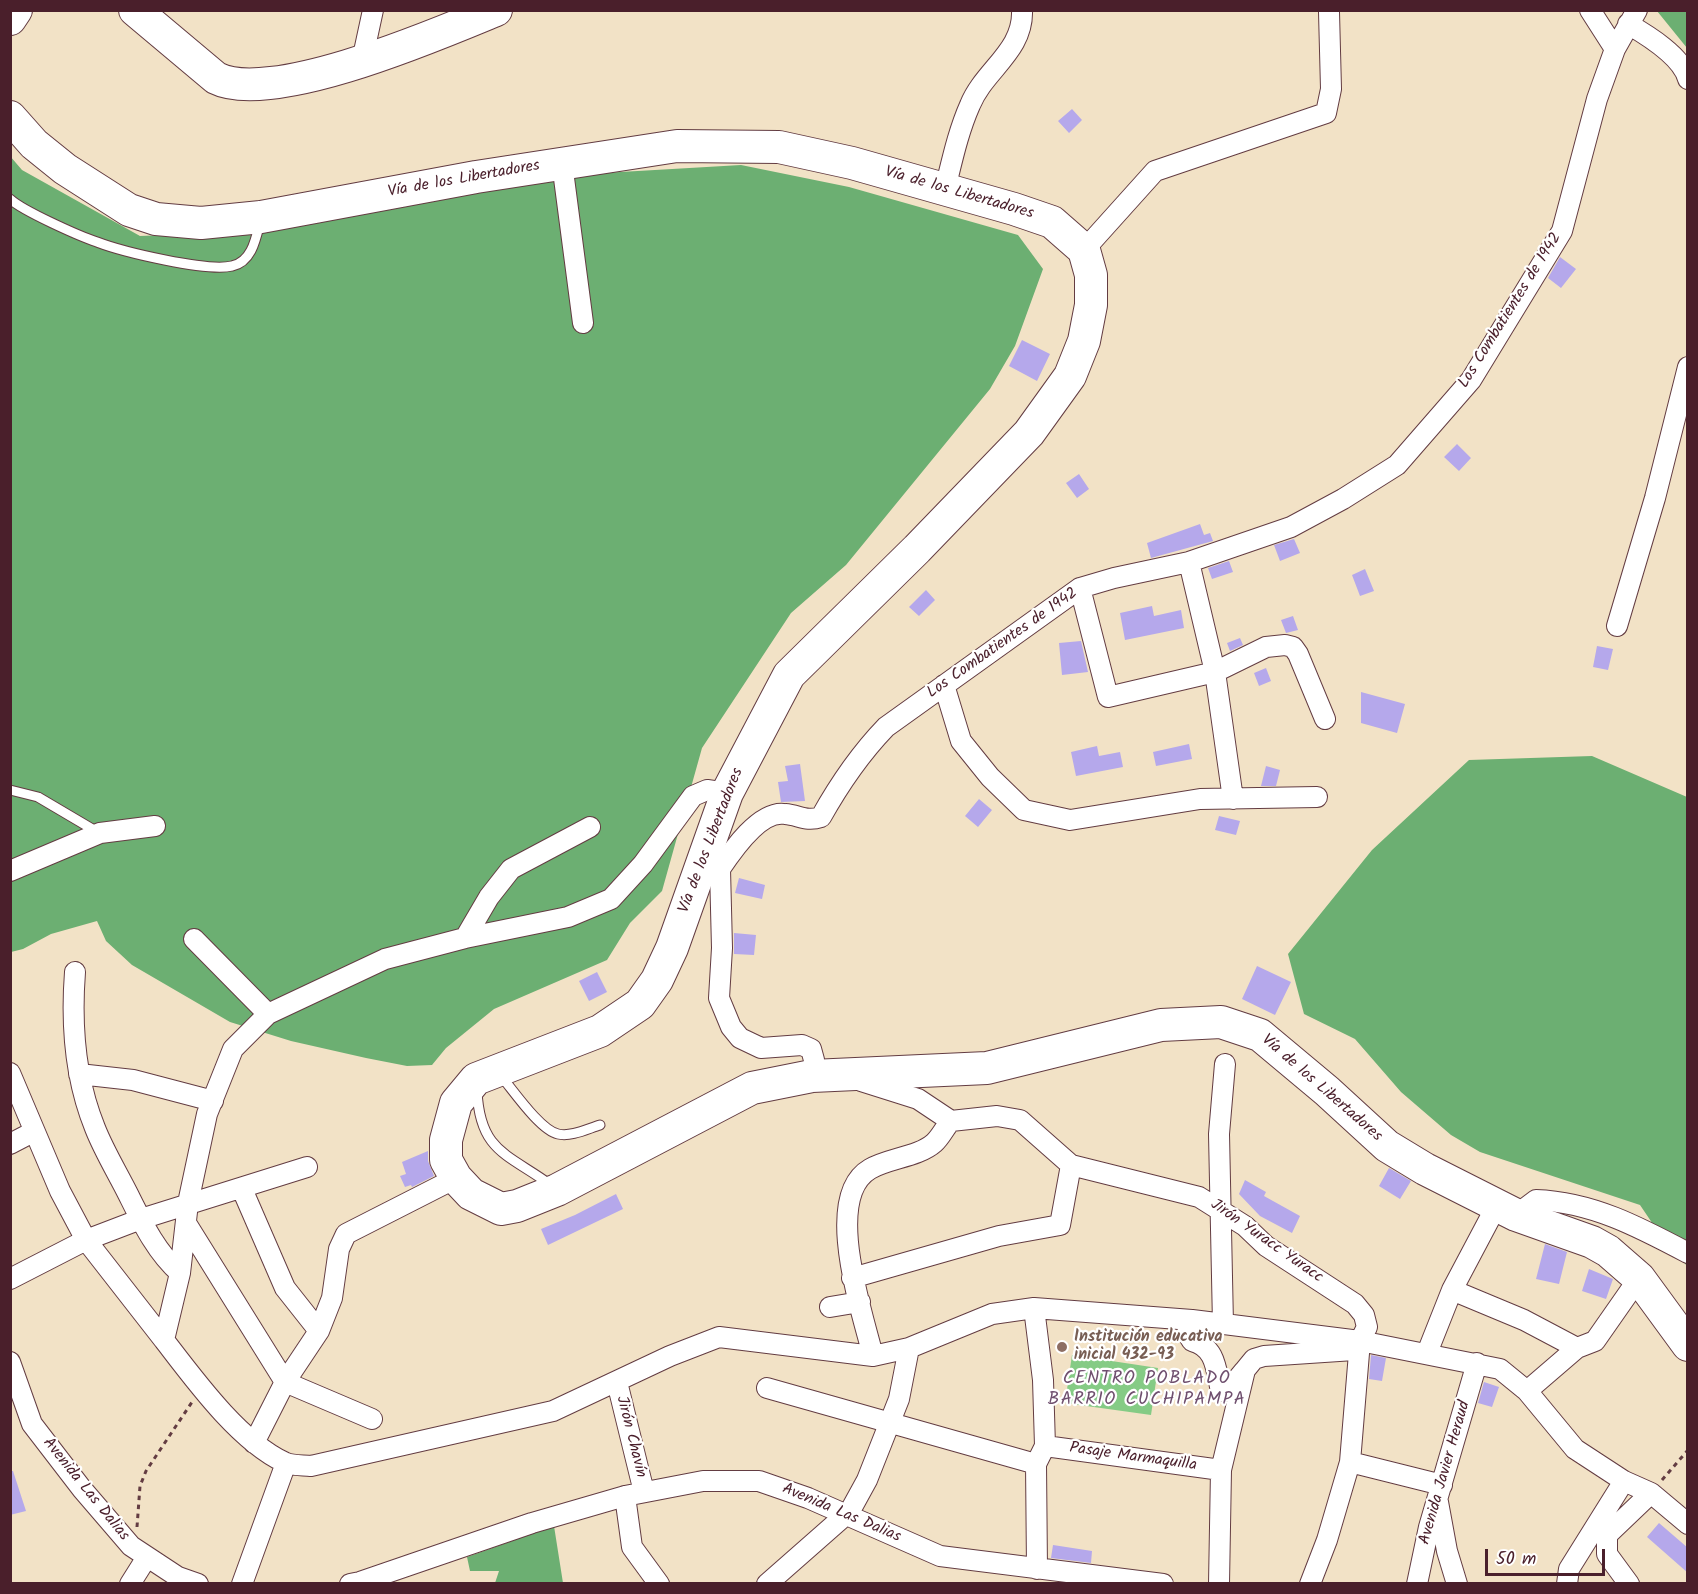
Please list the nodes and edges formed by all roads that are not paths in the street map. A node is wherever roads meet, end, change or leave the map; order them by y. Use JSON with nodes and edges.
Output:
{"nodes":[{"id":1,"x":135,"y":10,"type":"edge"},
{"id":2,"x":373,"y":10,"type":"edge"},
{"id":3,"x":496,"y":10,"type":"edge"},
{"id":4,"x":1022,"y":10,"type":"edge"},
{"id":5,"x":1590,"y":10,"type":"edge"},
{"id":6,"x":1329,"y":12,"type":"dead end"},
{"id":7,"x":1632,"y":17,"type":"edge"},
{"id":8,"x":1615,"y":48,"type":"junction"},
{"id":9,"x":362,"y":61,"type":"junction"},
{"id":10,"x":1688,"y":79,"type":"edge"},
{"id":11,"x":10,"y":117,"type":"edge"},
{"id":12,"x":562,"y":163,"type":"junction"},
{"id":13,"x":945,"y":189,"type":"junction"},
{"id":14,"x":10,"y":199,"type":"edge"},
{"id":15,"x":261,"y":217,"type":"junction"},
{"id":16,"x":1084,"y":250,"type":"junction"},
{"id":17,"x":583,"y":323,"type":"dead end"},
{"id":18,"x":1688,"y":367,"type":"edge"},
{"id":19,"x":1189,"y":562,"type":"junction"},
{"id":20,"x":1080,"y":588,"type":"junction"},
{"id":21,"x":1617,"y":626,"type":"dead end"},
{"id":22,"x":1215,"y":672,"type":"junction"},
{"id":23,"x":944,"y":685,"type":"junction"},
{"id":24,"x":1325,"y":719,"type":"dead end"},
{"id":25,"x":10,"y":790,"type":"edge"},
{"id":26,"x":727,"y":793,"type":"junction"},
{"id":27,"x":1317,"y":797,"type":"dead end"},
{"id":28,"x":1233,"y":799,"type":"junction"},
{"id":29,"x":155,"y":826,"type":"dead end"},
{"id":30,"x":590,"y":827,"type":"dead end"},
{"id":31,"x":100,"y":833,"type":"junction"},
{"id":32,"x":714,"y":857,"type":"junction"},
{"id":33,"x":10,"y":871,"type":"edge"},
{"id":34,"x":465,"y":938,"type":"junction"},
{"id":35,"x":194,"y":939,"type":"dead end"},
{"id":36,"x":75,"y":972,"type":"dead end"},
{"id":37,"x":268,"y":1014,"type":"junction"},
{"id":38,"x":1225,"y":1064,"type":"dead end"},
{"id":39,"x":10,"y":1072,"type":"edge"},
{"id":40,"x":79,"y":1074,"type":"junction"},
{"id":41,"x":487,"y":1075,"type":"junction"},
{"id":42,"x":812,"y":1076,"type":"junction"},
{"id":43,"x":844,"y":1076,"type":"junction"},
{"id":44,"x":213,"y":1101,"type":"junction"},
{"id":45,"x":951,"y":1121,"type":"junction"},
{"id":46,"x":600,"y":1125,"type":"dead end"},
{"id":47,"x":33,"y":1132,"type":"junction"},
{"id":48,"x":10,"y":1144,"type":"edge"},
{"id":49,"x":1071,"y":1165,"type":"junction"},
{"id":50,"x":307,"y":1167,"type":"dead end"},
{"id":51,"x":456,"y":1178,"type":"junction"},
{"id":52,"x":242,"y":1189,"type":"junction"},
{"id":53,"x":557,"y":1190,"type":"junction"},
{"id":54,"x":188,"y":1203,"type":"junction"},
{"id":55,"x":1220,"y":1208,"type":"junction"},
{"id":56,"x":1507,"y":1210,"type":"junction"},
{"id":57,"x":141,"y":1219,"type":"junction"},
{"id":58,"x":186,"y":1223,"type":"junction"},
{"id":59,"x":86,"y":1240,"type":"junction"},
{"id":60,"x":1688,"y":1253,"type":"edge"},
{"id":61,"x":180,"y":1273,"type":"junction"},
{"id":62,"x":852,"y":1278,"type":"junction"},
{"id":63,"x":1639,"y":1278,"type":"junction"},
{"id":64,"x":10,"y":1279,"type":"edge"},
{"id":65,"x":1452,"y":1290,"type":"junction"},
{"id":66,"x":860,"y":1302,"type":"junction"},
{"id":67,"x":830,"y":1307,"type":"dead end"},
{"id":68,"x":1034,"y":1308,"type":"junction"},
{"id":69,"x":1192,"y":1320,"type":"junction"},
{"id":70,"x":1223,"y":1324,"type":"junction"},
{"id":71,"x":319,"y":1331,"type":"junction"},
{"id":72,"x":164,"y":1340,"type":"junction"},
{"id":73,"x":1688,"y":1345,"type":"edge"},
{"id":74,"x":1358,"y":1346,"type":"junction"},
{"id":75,"x":909,"y":1348,"type":"junction"},
{"id":76,"x":1577,"y":1348,"type":"junction"},
{"id":77,"x":1427,"y":1353,"type":"junction"},
{"id":78,"x":873,"y":1356,"type":"junction"},
{"id":79,"x":10,"y":1362,"type":"edge"},
{"id":80,"x":1478,"y":1362,"type":"junction"},
{"id":81,"x":1245,"y":1370,"type":"junction"},
{"id":82,"x":285,"y":1382,"type":"junction"},
{"id":83,"x":616,"y":1382,"type":"junction"},
{"id":84,"x":767,"y":1388,"type":"dead end"},
{"id":85,"x":1527,"y":1391,"type":"junction"},
{"id":86,"x":372,"y":1419,"type":"dead end"},
{"id":87,"x":890,"y":1422,"type":"junction"},
{"id":88,"x":254,"y":1443,"type":"junction"},
{"id":89,"x":1045,"y":1446,"type":"junction"},
{"id":90,"x":1350,"y":1462,"type":"junction"},
{"id":91,"x":285,"y":1463,"type":"junction"},
{"id":92,"x":1036,"y":1464,"type":"junction"},
{"id":93,"x":1221,"y":1470,"type":"junction"},
{"id":94,"x":1624,"y":1481,"type":"junction"},
{"id":95,"x":1440,"y":1492,"type":"junction"},
{"id":96,"x":1651,"y":1493,"type":"junction"},
{"id":97,"x":634,"y":1494,"type":"junction"},
{"id":98,"x":845,"y":1516,"type":"junction"},
{"id":99,"x":1688,"y":1524,"type":"edge"},
{"id":100,"x":139,"y":1552,"type":"junction"},
{"id":101,"x":1037,"y":1569,"type":"junction"},
{"id":102,"x":1092,"y":1579,"type":"edge"},
{"id":103,"x":130,"y":1584,"type":"edge"},
{"id":104,"x":198,"y":1584,"type":"edge"},
{"id":105,"x":242,"y":1584,"type":"edge"},
{"id":106,"x":350,"y":1584,"type":"edge"},
{"id":107,"x":659,"y":1584,"type":"edge"},
{"id":108,"x":767,"y":1584,"type":"edge"},
{"id":109,"x":1163,"y":1584,"type":"edge"},
{"id":110,"x":1219,"y":1584,"type":"edge"},
{"id":111,"x":1310,"y":1584,"type":"edge"},
{"id":112,"x":1417,"y":1584,"type":"edge"},
{"id":113,"x":1457,"y":1584,"type":"edge"},
{"id":114,"x":1567,"y":1584,"type":"edge"},
{"id":115,"x":1629,"y":1584,"type":"edge"}],
"edges":[{"from":1,"to":9,"type":"highway"},
{"from":2,"to":9,"type":"street"},
{"from":3,"to":9,"type":"highway"},
{"from":4,"to":13,"type":"street"},
{"from":5,"to":8,"type":"street"},
{"from":6,"to":16,"type":"street"},
{"from":7,"to":8,"type":"street","name":"Los Combatientes de 1942"},
{"from":7,"to":10,"type":"street"},
{"from":8,"to":19,"type":"street","name":"Los Combatientes de 1942"},
{"from":11,"to":15,"type":"highway","name":"Vía de los Libertadores"},
{"from":12,"to":13,"type":"highway","name":"Vía de los Libertadores"},
{"from":12,"to":15,"type":"highway","name":"Vía de los Libertadores"},
{"from":12,"to":17,"type":"street"},
{"from":13,"to":16,"type":"highway","name":"Vía de los Libertadores"},
{"from":14,"to":15,"type":"lane"},
{"from":16,"to":26,"type":"highway","name":"Vía de los Libertadores"},
{"from":18,"to":21,"type":"street"},
{"from":19,"to":20,"type":"street","name":"Los Combatientes de 1942"},
{"from":19,"to":22,"type":"street"},
{"from":20,"to":22,"type":"street"},
{"from":20,"to":23,"type":"street","name":"Los Combatientes de 1942"},
{"from":22,"to":24,"type":"street"},
{"from":22,"to":28,"type":"street"},
{"from":23,"to":28,"type":"street"},
{"from":23,"to":32,"type":"street","name":"Los Combatientes de 1942"},
{"from":25,"to":31,"type":"lane"},
{"from":26,"to":32,"type":"highway","name":"Vía de los Libertadores"},
{"from":26,"to":34,"type":"street"},
{"from":27,"to":28,"type":"street"},
{"from":29,"to":31,"type":"street"},
{"from":30,"to":34,"type":"street"},
{"from":31,"to":33,"type":"street"},
{"from":32,"to":41,"type":"highway","name":"Vía de los Libertadores"},
{"from":32,"to":42,"type":"street"},
{"from":34,"to":37,"type":"street"},
{"from":35,"to":37,"type":"street"},
{"from":36,"to":40,"type":"street"},
{"from":37,"to":44,"type":"street"},
{"from":38,"to":55,"type":"street"},
{"from":39,"to":47,"type":"street"},
{"from":40,"to":44,"type":"street"},
{"from":40,"to":57,"type":"street"},
{"from":41,"to":46,"type":"lane"},
{"from":41,"to":51,"type":"highway","name":"Vía de los Libertadores"},
{"from":41,"to":53,"type":"lane"},
{"from":42,"to":43,"type":"highway","name":"Vía de los Libertadores"},
{"from":42,"to":53,"type":"highway","name":"Vía de los Libertadores"},
{"from":43,"to":45,"type":"street"},
{"from":43,"to":56,"type":"highway","name":"Vía de los Libertadores"},
{"from":44,"to":54,"type":"street"},
{"from":45,"to":49,"type":"street","name":"Jirón Yuracc Yuracc"},
{"from":45,"to":62,"type":"street"},
{"from":47,"to":48,"type":"street"},
{"from":47,"to":59,"type":"street"},
{"from":49,"to":55,"type":"street","name":"Jirón Yuracc Yuracc"},
{"from":49,"to":62,"type":"street"},
{"from":50,"to":52,"type":"street"},
{"from":51,"to":53,"type":"highway","name":"Vía de los Libertadores"},
{"from":51,"to":71,"type":"street"},
{"from":52,"to":54,"type":"street"},
{"from":52,"to":71,"type":"street"},
{"from":54,"to":57,"type":"street"},
{"from":54,"to":58,"type":"street"},
{"from":55,"to":70,"type":"street"},
{"from":55,"to":74,"type":"street","name":"Jirón Yuracc Yuracc"},
{"from":56,"to":60,"type":"street"},
{"from":56,"to":63,"type":"highway","name":"Vía de los Libertadores"},
{"from":56,"to":65,"type":"street"},
{"from":57,"to":59,"type":"street"},
{"from":57,"to":61,"type":"street"},
{"from":58,"to":61,"type":"street"},
{"from":58,"to":82,"type":"street"},
{"from":59,"to":64,"type":"street"},
{"from":59,"to":72,"type":"street"},
{"from":61,"to":72,"type":"street"},
{"from":62,"to":66,"type":"street"},
{"from":63,"to":73,"type":"highway","name":"Vía de los Libertadores"},
{"from":63,"to":76,"type":"street"},
{"from":65,"to":76,"type":"street"},
{"from":65,"to":77,"type":"street"},
{"from":66,"to":67,"type":"street"},
{"from":66,"to":78,"type":"street"},
{"from":68,"to":69,"type":"street"},
{"from":68,"to":75,"type":"street"},
{"from":68,"to":89,"type":"street"},
{"from":69,"to":70,"type":"street"},
{"from":69,"to":81,"type":"street"},
{"from":70,"to":74,"type":"street"},
{"from":71,"to":82,"type":"street"},
{"from":72,"to":88,"type":"street"},
{"from":74,"to":77,"type":"street"},
{"from":74,"to":81,"type":"street"},
{"from":74,"to":90,"type":"street"},
{"from":75,"to":78,"type":"street"},
{"from":75,"to":87,"type":"street"},
{"from":76,"to":85,"type":"street"},
{"from":77,"to":80,"type":"street"},
{"from":78,"to":83,"type":"street"},
{"from":79,"to":100,"type":"street","name":"Avenida Las Dalias"},
{"from":80,"to":85,"type":"street"},
{"from":80,"to":95,"type":"street","name":"Avenida Javier Heraud"},
{"from":81,"to":93,"type":"street"},
{"from":82,"to":86,"type":"street"},
{"from":82,"to":88,"type":"street"},
{"from":83,"to":91,"type":"street"},
{"from":83,"to":97,"type":"street","name":"Jirón Chavín"},
{"from":84,"to":87,"type":"street"},
{"from":85,"to":94,"type":"street"},
{"from":87,"to":92,"type":"street"},
{"from":87,"to":98,"type":"street"},
{"from":88,"to":91,"type":"street"},
{"from":89,"to":92,"type":"street"},
{"from":89,"to":93,"type":"street","name":"Pasaje Marmaquilla"},
{"from":90,"to":95,"type":"street"},
{"from":90,"to":111,"type":"street"},
{"from":91,"to":105,"type":"street"},
{"from":92,"to":101,"type":"street"},
{"from":93,"to":110,"type":"street"},
{"from":94,"to":96,"type":"street"},
{"from":94,"to":114,"type":"street"},
{"from":95,"to":112,"type":"street","name":"Avenida Javier Heraud"},
{"from":95,"to":113,"type":"street"},
{"from":96,"to":99,"type":"street"},
{"from":96,"to":115,"type":"street"},
{"from":97,"to":98,"type":"street","name":"Avenida Las Dalias"},
{"from":97,"to":106,"type":"street","name":"Avenida Las Dalias"},
{"from":97,"to":107,"type":"street","name":"Jirón Chavín"},
{"from":98,"to":101,"type":"street","name":"Avenida Las Dalias"},
{"from":98,"to":108,"type":"street"},
{"from":100,"to":103,"type":"street"},
{"from":100,"to":104,"type":"street","name":"Avenida Las Dalias"},
{"from":101,"to":102,"type":"street","name":"Avenida Las Dalias"},
{"from":102,"to":109,"type":"street","name":"Avenida Las Dalias"}]}
